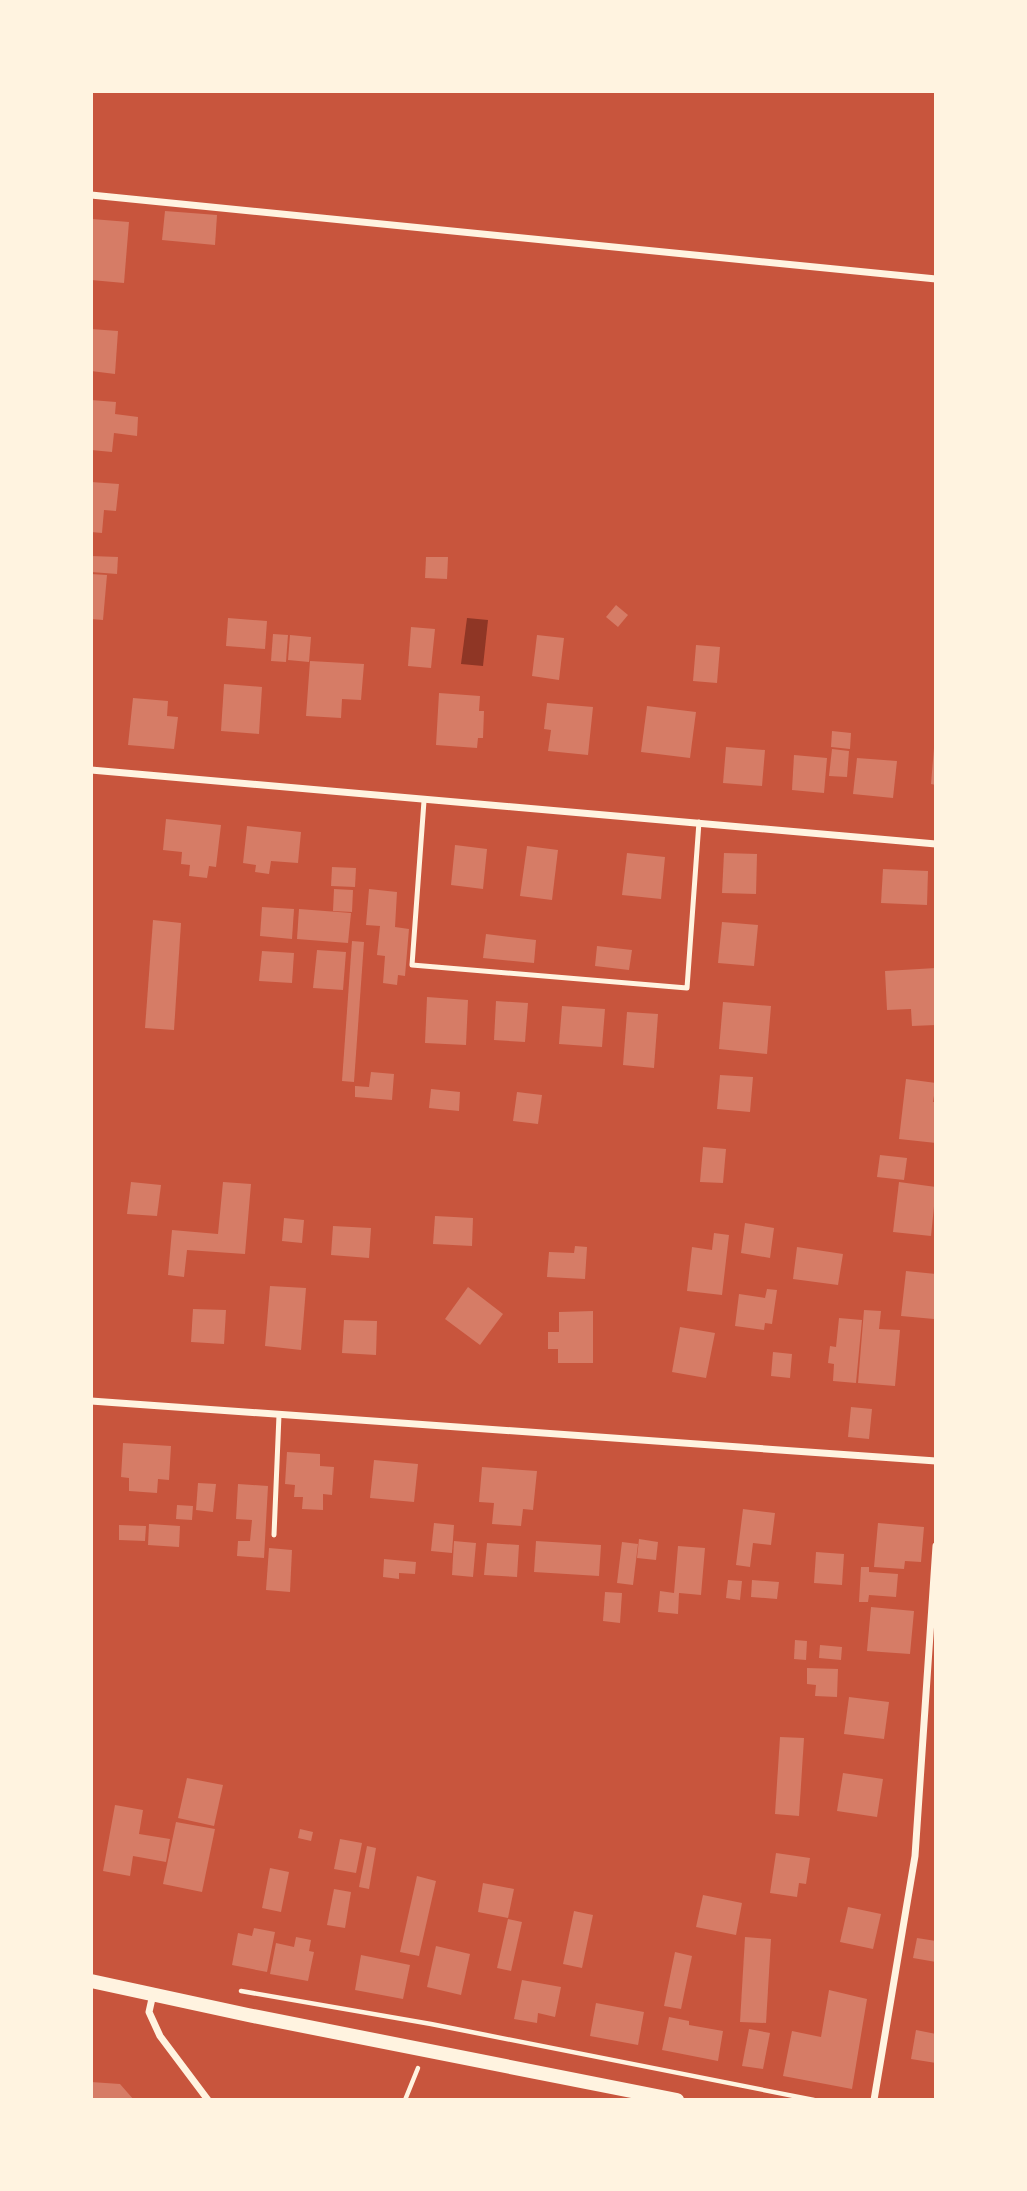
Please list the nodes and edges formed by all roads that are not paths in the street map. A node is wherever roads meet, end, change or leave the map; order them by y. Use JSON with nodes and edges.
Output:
{"nodes":[{"id":1,"x":91,"y":195,"type":"edge"},
{"id":2,"x":936,"y":279,"type":"edge"},
{"id":3,"x":91,"y":771,"type":"edge"},
{"id":4,"x":424,"y":801,"type":"junction"},
{"id":5,"x":699,"y":822,"type":"junction"},
{"id":6,"x":936,"y":844,"type":"edge"},
{"id":7,"x":91,"y":1401,"type":"edge"},
{"id":8,"x":279,"y":1415,"type":"junction"},
{"id":9,"x":936,"y":1461,"type":"edge"},
{"id":10,"x":274,"y":1535,"type":"dead end"},
{"id":11,"x":936,"y":1546,"type":"edge"},
{"id":12,"x":91,"y":1981,"type":"edge"},
{"id":13,"x":153,"y":1994,"type":"junction"},
{"id":14,"x":208,"y":2100,"type":"edge"},
{"id":15,"x":677,"y":2100,"type":"edge"},
{"id":16,"x":874,"y":2100,"type":"edge"}],
"edges":[{"from":1,"to":2,"type":"street"},
{"from":3,"to":4,"type":"street"},
{"from":4,"to":5,"type":"street"},
{"from":4,"to":5,"type":"lane"},
{"from":5,"to":6,"type":"street"},
{"from":7,"to":8,"type":"street"},
{"from":8,"to":9,"type":"street"},
{"from":8,"to":10,"type":"lane"},
{"from":11,"to":16,"type":"street"},
{"from":12,"to":13,"type":"main road"},
{"from":13,"to":14,"type":"street"},
{"from":13,"to":15,"type":"main road"}]}
